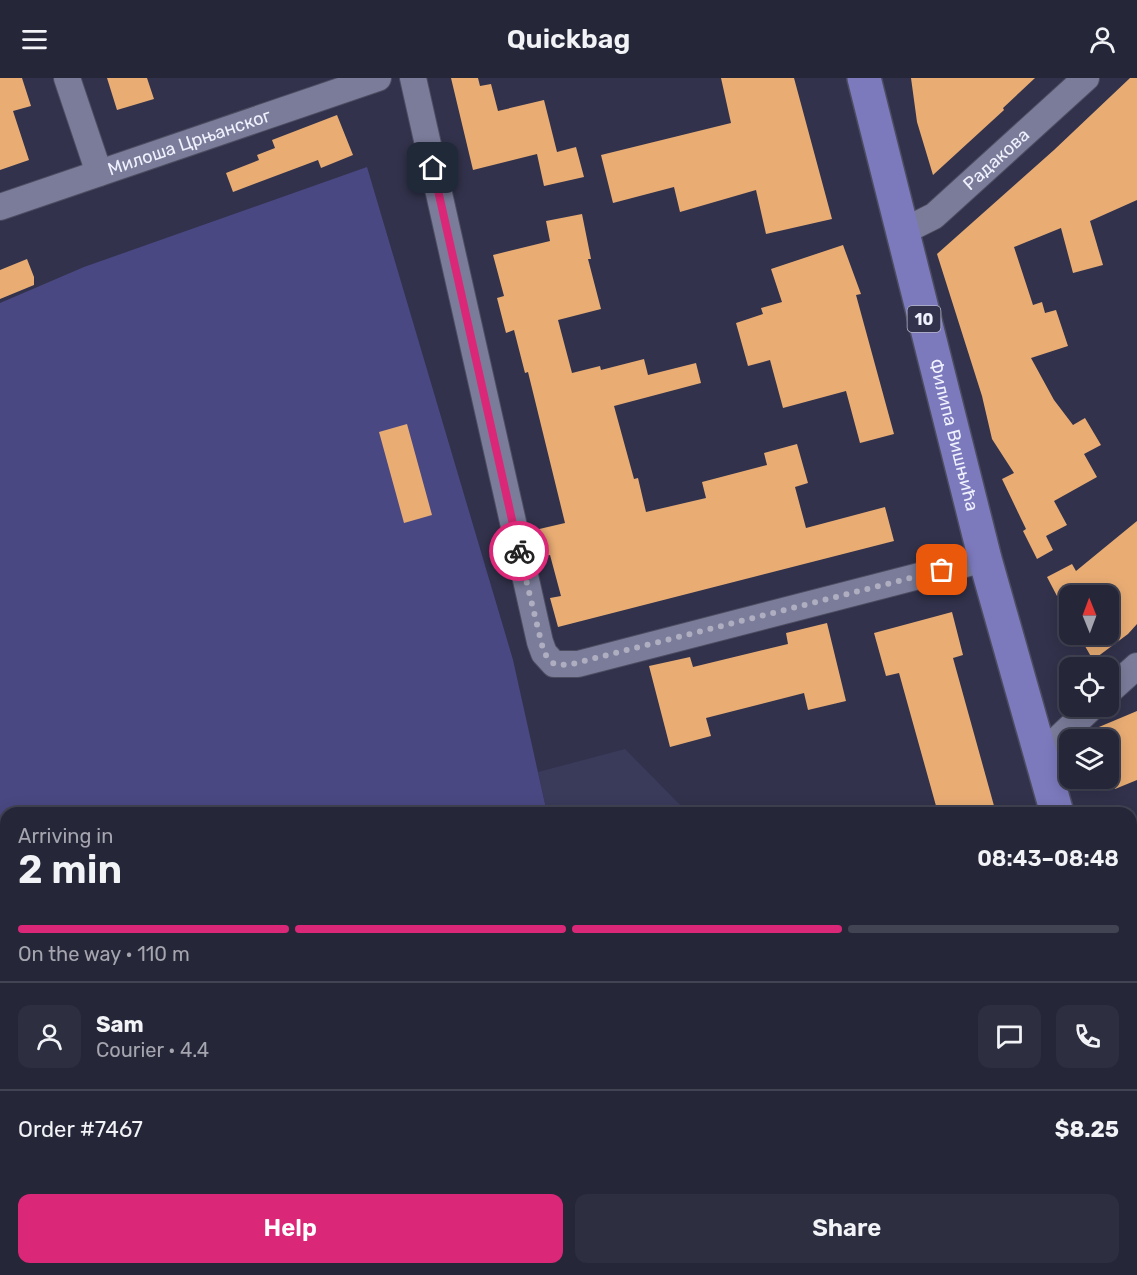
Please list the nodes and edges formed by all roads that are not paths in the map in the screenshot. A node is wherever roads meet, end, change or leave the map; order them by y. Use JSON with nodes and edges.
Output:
{"nodes":[{"id":1,"x":67,"y":78,"type":"edge"},
{"id":2,"x":378,"y":78,"type":"edge"},
{"id":3,"x":413,"y":78,"type":"edge"},
{"id":4,"x":864,"y":78,"type":"edge"},
{"id":5,"x":1086,"y":78,"type":"edge"},
{"id":6,"x":99,"y":172,"type":"junction"},
{"id":7,"x":0,"y":207,"type":"edge"},
{"id":8,"x":902,"y":232,"type":"junction"},
{"id":9,"x":984,"y":559,"type":"junction"},
{"id":10,"x":1137,"y":666,"type":"edge"},
{"id":11,"x":1119,"y":682,"type":"edge"},
{"id":12,"x":1081,"y":717,"type":"edge"},
{"id":13,"x":1041,"y":754,"type":"junction"},
{"id":14,"x":1055,"y":807,"type":"edge"}],
"edges":[{"from":1,"to":6,"type":"street"},
{"from":2,"to":6,"type":"street","name":"Милоша Црњанског"},
{"from":3,"to":9,"type":"street"},
{"from":4,"to":8,"type":"main road","name":"Филипа Вишњића","number":"10"},
{"from":5,"to":8,"type":"street","name":"Радакова"},
{"from":6,"to":7,"type":"street","name":"Милоша Црњанског"},
{"from":8,"to":9,"type":"main road","name":"Филипа Вишњића","number":"10"},
{"from":9,"to":13,"type":"main road","name":"Филипа Вишњића","number":"10"},
{"from":10,"to":11,"type":"street"},
{"from":12,"to":13,"type":"street"},
{"from":13,"to":14,"type":"main road","number":"10"}]}
